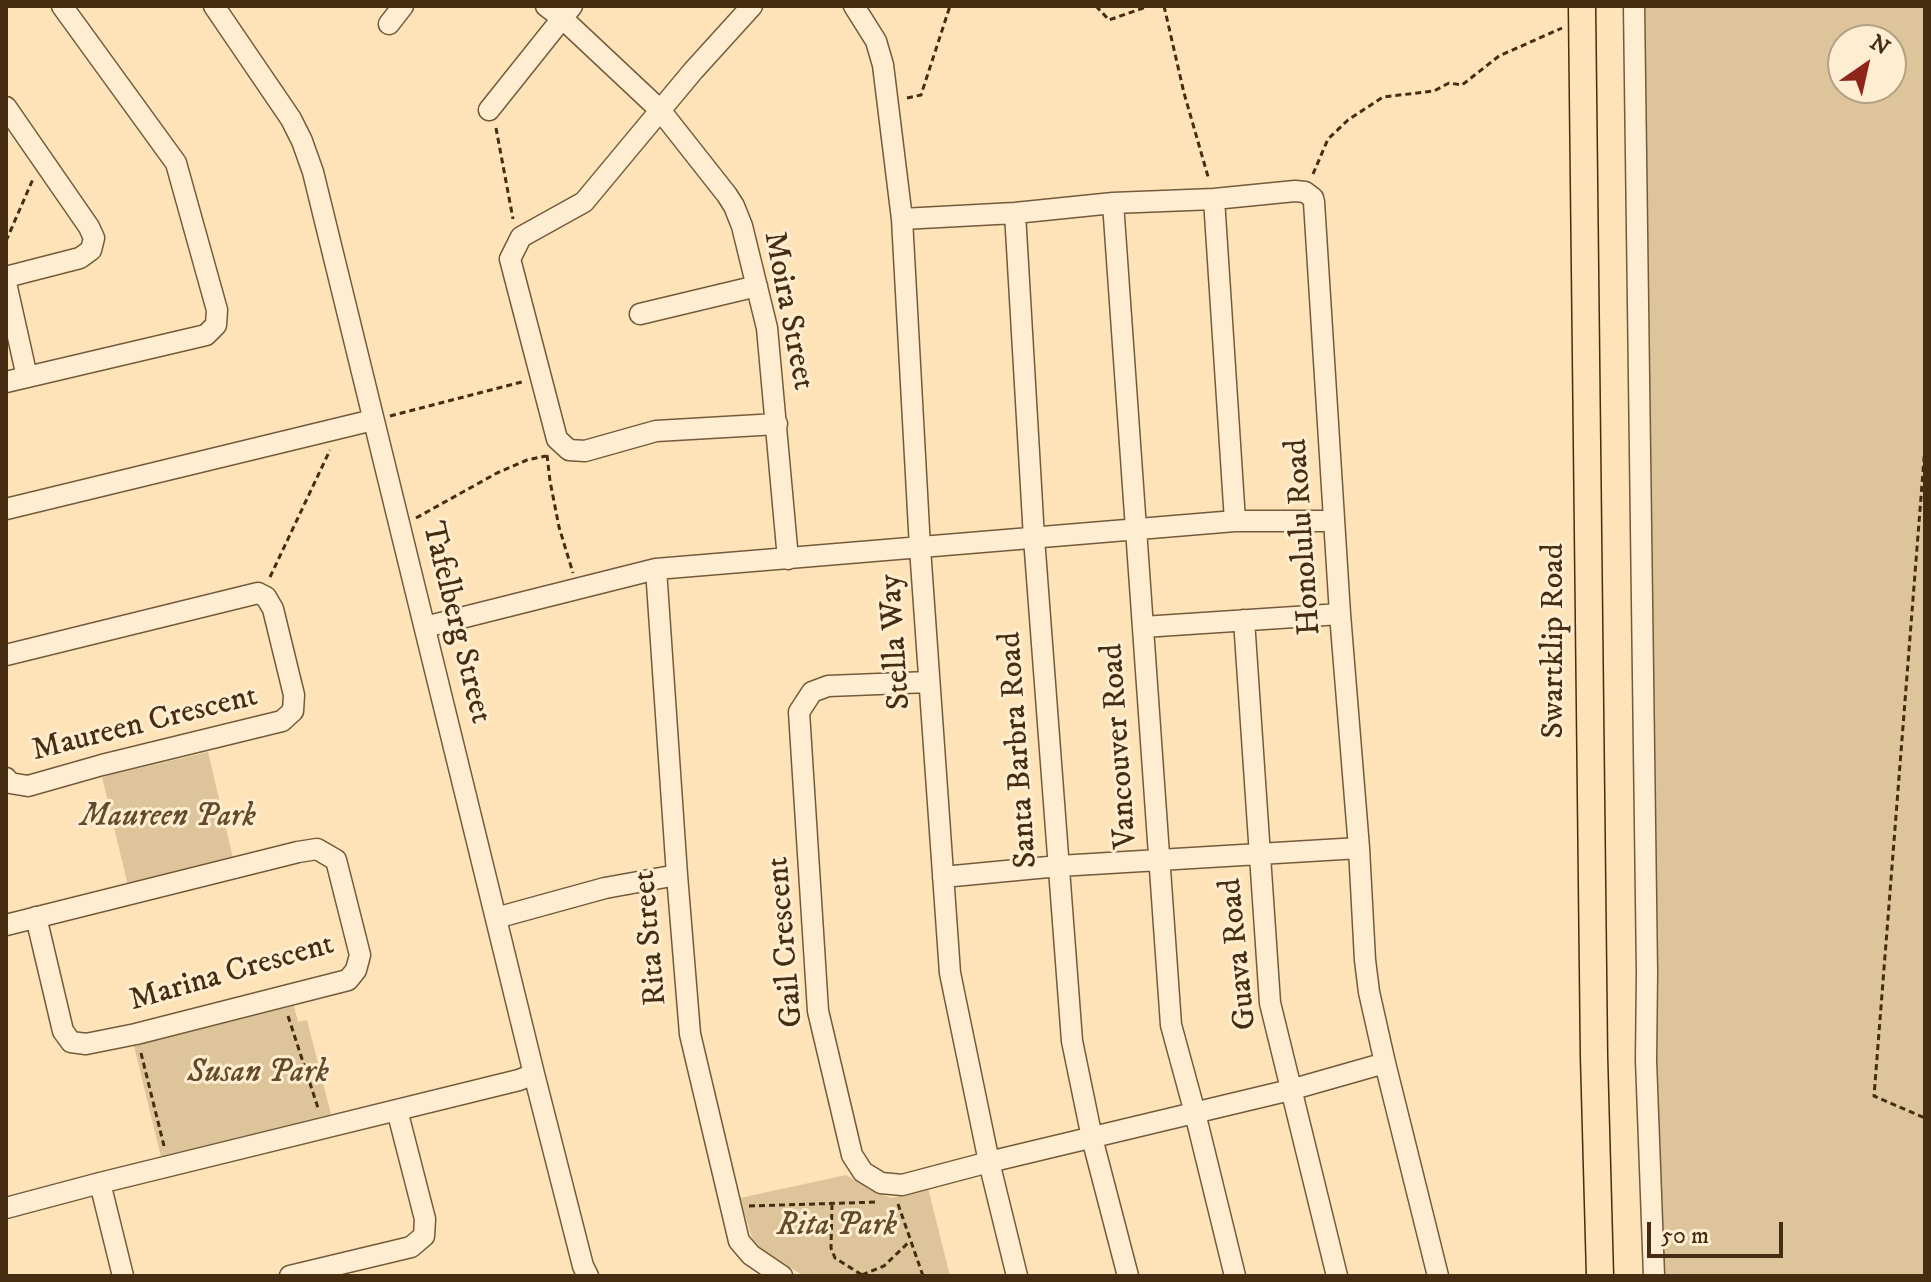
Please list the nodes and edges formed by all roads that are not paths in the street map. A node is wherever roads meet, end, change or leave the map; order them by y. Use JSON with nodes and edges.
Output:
{"nodes":[{"id":1,"x":62,"y":6,"type":"edge"},
{"id":2,"x":214,"y":6,"type":"edge"},
{"id":3,"x":403,"y":6,"type":"edge"},
{"id":4,"x":752,"y":6,"type":"edge"},
{"id":5,"x":854,"y":6,"type":"edge"},
{"id":6,"x":1634,"y":6,"type":"edge"},
{"id":7,"x":560,"y":10,"type":"edge"},
{"id":8,"x":1582,"y":16,"type":"edge"},
{"id":9,"x":389,"y":24,"type":"dead end"},
{"id":10,"x":6,"y":107,"type":"edge"},
{"id":11,"x":489,"y":110,"type":"road end"},
{"id":12,"x":660,"y":110,"type":"junction"},
{"id":13,"x":1214,"y":199,"type":"junction"},
{"id":14,"x":1113,"y":203,"type":"junction"},
{"id":15,"x":1015,"y":213,"type":"junction"},
{"id":16,"x":902,"y":219,"type":"junction"},
{"id":17,"x":6,"y":280,"type":"edge"},
{"id":18,"x":757,"y":286,"type":"junction"},
{"id":19,"x":640,"y":314,"type":"dead end"},
{"id":20,"x":27,"y":377,"type":"junction"},
{"id":21,"x":6,"y":382,"type":"edge"},
{"id":22,"x":380,"y":418,"type":"junction"},
{"id":23,"x":777,"y":424,"type":"junction"},
{"id":24,"x":6,"y":509,"type":"edge"},
{"id":25,"x":1235,"y":521,"type":"junction"},
{"id":26,"x":1333,"y":521,"type":"junction"},
{"id":27,"x":1136,"y":530,"type":"junction"},
{"id":28,"x":1034,"y":538,"type":"junction"},
{"id":29,"x":920,"y":548,"type":"junction"},
{"id":30,"x":788,"y":559,"type":"junction"},
{"id":31,"x":656,"y":569,"type":"junction"},
{"id":32,"x":1340,"y":614,"type":"junction"},
{"id":33,"x":1244,"y":620,"type":"junction"},
{"id":34,"x":425,"y":627,"type":"junction"},
{"id":35,"x":1143,"y":627,"type":"junction"},
{"id":36,"x":6,"y":655,"type":"edge"},
{"id":37,"x":929,"y":682,"type":"junction"},
{"id":38,"x":6,"y":778,"type":"edge"},
{"id":39,"x":1359,"y":848,"type":"junction"},
{"id":40,"x":1260,"y":855,"type":"junction"},
{"id":41,"x":1160,"y":861,"type":"junction"},
{"id":42,"x":1059,"y":866,"type":"junction"},
{"id":43,"x":677,"y":875,"type":"junction"},
{"id":44,"x":943,"y":877,"type":"junction"},
{"id":45,"x":36,"y":917,"type":"junction"},
{"id":46,"x":496,"y":918,"type":"junction"},
{"id":47,"x":6,"y":925,"type":"edge"},
{"id":48,"x":1385,"y":1063,"type":"junction"},
{"id":49,"x":534,"y":1074,"type":"junction"},
{"id":50,"x":1290,"y":1090,"type":"junction"},
{"id":51,"x":397,"y":1110,"type":"junction"},
{"id":52,"x":1195,"y":1113,"type":"junction"},
{"id":53,"x":1092,"y":1138,"type":"junction"},
{"id":54,"x":989,"y":1162,"type":"junction"},
{"id":55,"x":100,"y":1183,"type":"junction"},
{"id":56,"x":6,"y":1208,"type":"edge"},
{"id":57,"x":123,"y":1276,"type":"edge"},
{"id":58,"x":290,"y":1276,"type":"edge"},
{"id":59,"x":588,"y":1276,"type":"edge"},
{"id":60,"x":782,"y":1276,"type":"edge"},
{"id":61,"x":1017,"y":1276,"type":"edge"},
{"id":62,"x":1128,"y":1276,"type":"edge"},
{"id":63,"x":1235,"y":1276,"type":"edge"},
{"id":64,"x":1337,"y":1276,"type":"edge"},
{"id":65,"x":1438,"y":1276,"type":"edge"},
{"id":66,"x":1600,"y":1276,"type":"edge"},
{"id":67,"x":1654,"y":1276,"type":"edge"}],
"edges":[{"from":1,"to":20,"type":"street"},
{"from":2,"to":22,"type":"street","name":"Tafelberg Street"},
{"from":3,"to":9,"type":"street"},
{"from":4,"to":12,"type":"street"},
{"from":5,"to":16,"type":"street","name":"Stella Way"},
{"from":6,"to":67,"type":"street"},
{"from":7,"to":11,"type":"street"},
{"from":7,"to":12,"type":"street","name":"Moira Street"},
{"from":8,"to":66,"type":"main road","name":"Swartklip Road"},
{"from":10,"to":17,"type":"street"},
{"from":12,"to":18,"type":"street","name":"Moira Street"},
{"from":12,"to":23,"type":"street"},
{"from":13,"to":14,"type":"street"},
{"from":13,"to":25,"type":"street"},
{"from":13,"to":26,"type":"street","name":"Honolulu Road"},
{"from":14,"to":15,"type":"street"},
{"from":14,"to":27,"type":"street","name":"Vancouver Road"},
{"from":15,"to":16,"type":"street"},
{"from":15,"to":28,"type":"street","name":"Santa Barbra Road"},
{"from":16,"to":29,"type":"street","name":"Stella Way"},
{"from":17,"to":20,"type":"street"},
{"from":18,"to":19,"type":"street"},
{"from":18,"to":23,"type":"street","name":"Moira Street"},
{"from":20,"to":21,"type":"street"},
{"from":22,"to":24,"type":"street"},
{"from":22,"to":34,"type":"street","name":"Tafelberg Street"},
{"from":23,"to":30,"type":"street","name":"Moira Street"},
{"from":25,"to":26,"type":"street"},
{"from":25,"to":27,"type":"street"},
{"from":26,"to":32,"type":"street","name":"Honolulu Road"},
{"from":27,"to":28,"type":"street"},
{"from":27,"to":35,"type":"street","name":"Vancouver Road"},
{"from":28,"to":29,"type":"street"},
{"from":28,"to":42,"type":"street","name":"Santa Barbra Road"},
{"from":29,"to":30,"type":"street"},
{"from":29,"to":37,"type":"street","name":"Stella Way"},
{"from":30,"to":31,"type":"street"},
{"from":31,"to":34,"type":"street"},
{"from":31,"to":43,"type":"street","name":"Rita Street"},
{"from":32,"to":33,"type":"street"},
{"from":32,"to":39,"type":"street","name":"Honolulu Road"},
{"from":33,"to":35,"type":"street"},
{"from":33,"to":40,"type":"street","name":"Guava Road"},
{"from":34,"to":46,"type":"street","name":"Tafelberg Street"},
{"from":35,"to":41,"type":"street","name":"Vancouver Road"},
{"from":36,"to":38,"type":"street","name":"Maureen Crescent"},
{"from":37,"to":44,"type":"street","name":"Stella Way"},
{"from":37,"to":54,"type":"street","name":"Gail Crescent"},
{"from":39,"to":40,"type":"street"},
{"from":39,"to":48,"type":"street","name":"Honolulu Road"},
{"from":40,"to":41,"type":"street"},
{"from":40,"to":50,"type":"street","name":"Guava Road"},
{"from":41,"to":42,"type":"street"},
{"from":41,"to":52,"type":"street","name":"Vancouver Road"},
{"from":42,"to":44,"type":"street"},
{"from":42,"to":53,"type":"street","name":"Santa Barbra Road"},
{"from":43,"to":46,"type":"street"},
{"from":43,"to":60,"type":"street","name":"Rita Street"},
{"from":44,"to":54,"type":"street","name":"Stella Way"},
{"from":45,"to":45,"type":"street","name":"Marina Crescent"},
{"from":45,"to":47,"type":"street","name":"Marina Crescent"},
{"from":46,"to":49,"type":"street","name":"Tafelberg Street"},
{"from":48,"to":50,"type":"street","name":"Gail Crescent"},
{"from":48,"to":65,"type":"street","name":"Honolulu Road"},
{"from":49,"to":51,"type":"street"},
{"from":49,"to":59,"type":"street","name":"Tafelberg Street"},
{"from":50,"to":52,"type":"street","name":"Gail Crescent"},
{"from":50,"to":64,"type":"street","name":"Guava Road"},
{"from":51,"to":55,"type":"street"},
{"from":51,"to":58,"type":"street"},
{"from":52,"to":53,"type":"street","name":"Gail Crescent"},
{"from":52,"to":63,"type":"street","name":"Vancouver Road"},
{"from":53,"to":54,"type":"street","name":"Gail Crescent"},
{"from":53,"to":62,"type":"street","name":"Santa Barbra Road"},
{"from":54,"to":61,"type":"street","name":"Stella Way"},
{"from":55,"to":56,"type":"street"},
{"from":55,"to":57,"type":"street"}]}
